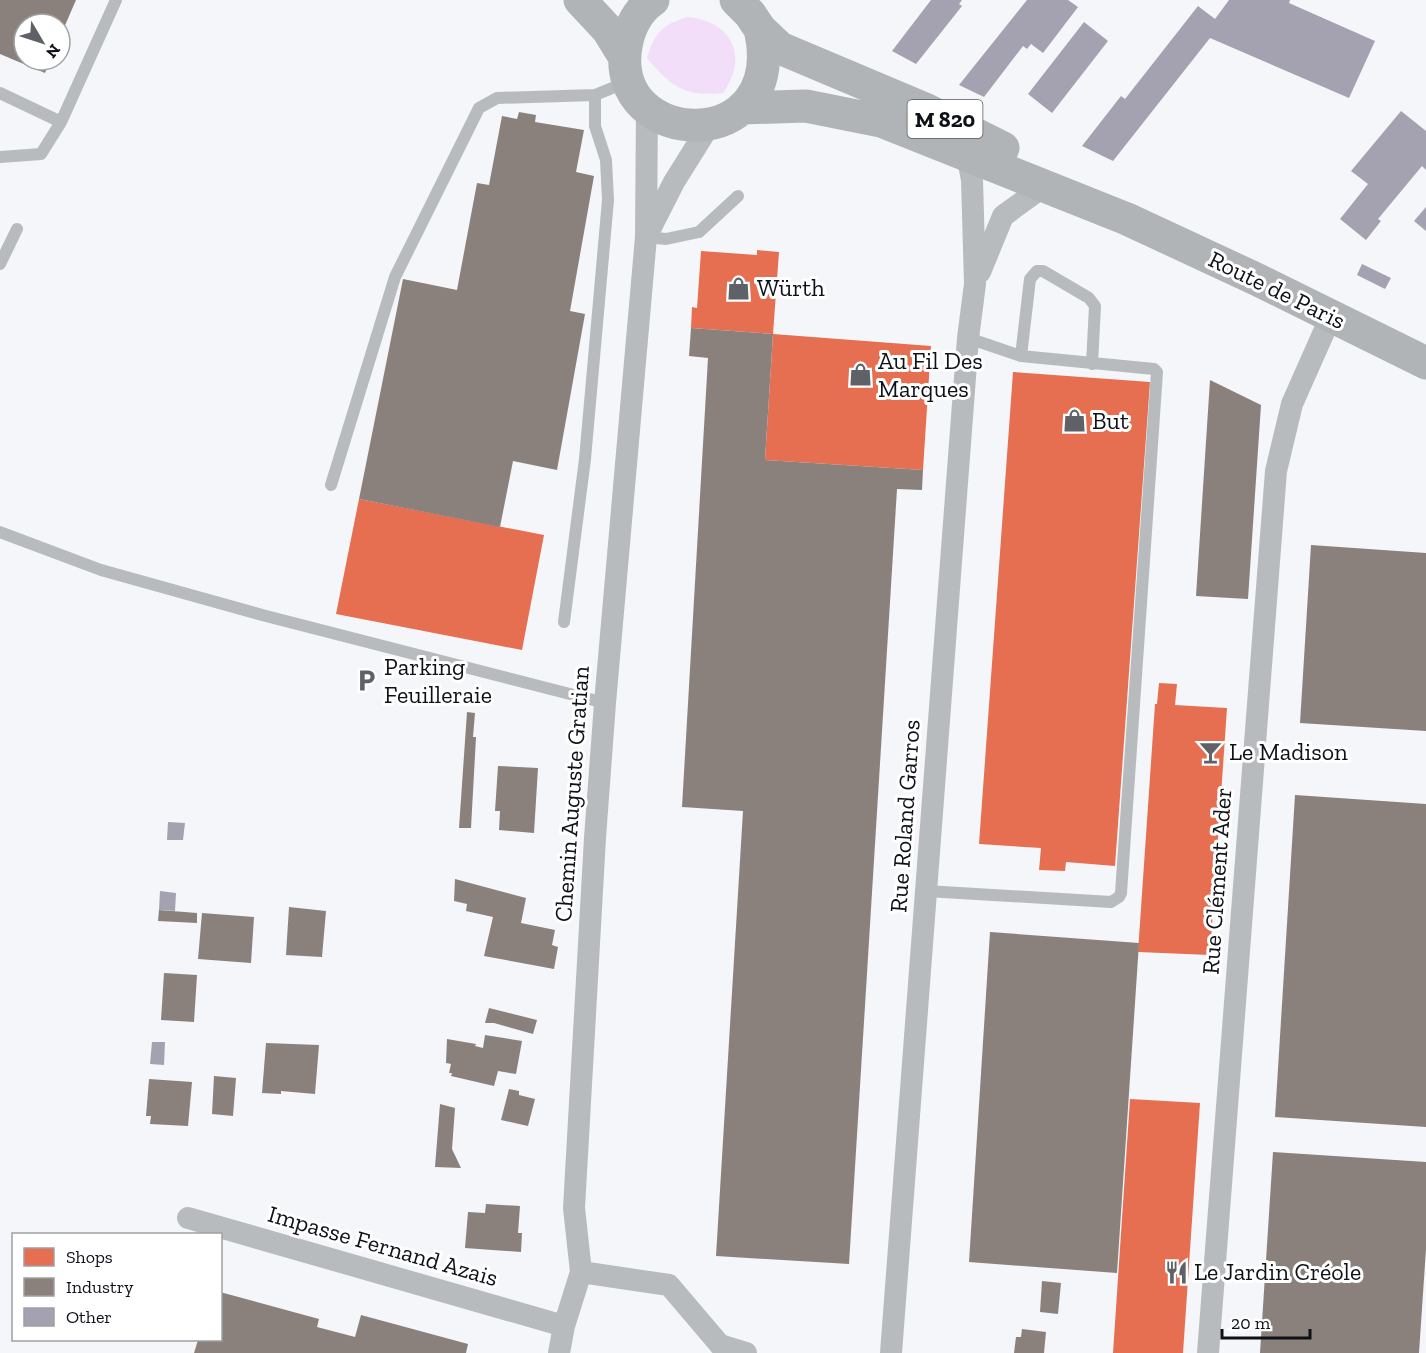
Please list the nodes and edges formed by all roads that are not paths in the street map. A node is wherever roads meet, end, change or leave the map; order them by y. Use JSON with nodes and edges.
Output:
{"nodes":[{"id":1,"x":116,"y":0,"type":"edge"},
{"id":2,"x":580,"y":0,"type":"edge"},
{"id":3,"x":653,"y":0,"type":"edge"},
{"id":4,"x":736,"y":0,"type":"edge"},
{"id":5,"x":760,"y":29,"type":"junction"},
{"id":6,"x":626,"y":69,"type":"junction"},
{"id":7,"x":0,"y":93,"type":"edge"},
{"id":8,"x":595,"y":95,"type":"junction"},
{"id":9,"x":647,"y":108,"type":"junction"},
{"id":10,"x":742,"y":108,"type":"junction"},
{"id":11,"x":61,"y":122,"type":"junction"},
{"id":12,"x":709,"y":126,"type":"junction"},
{"id":13,"x":968,"y":154,"type":"junction"},
{"id":14,"x":0,"y":156,"type":"edge"},
{"id":15,"x":1044,"y":186,"type":"junction"},
{"id":16,"x":738,"y":196,"type":"dead end"},
{"id":17,"x":1127,"y":219,"type":"junction"},
{"id":18,"x":17,"y":229,"type":"dead end"},
{"id":19,"x":646,"y":237,"type":"junction"},
{"id":20,"x":0,"y":264,"type":"edge"},
{"id":21,"x":975,"y":284,"type":"junction"},
{"id":22,"x":1331,"y":316,"type":"junction"},
{"id":23,"x":968,"y":338,"type":"junction"},
{"id":24,"x":1021,"y":356,"type":"junction"},
{"id":25,"x":1426,"y":363,"type":"edge"},
{"id":26,"x":1092,"y":364,"type":"junction"},
{"id":27,"x":331,"y":485,"type":"dead end"},
{"id":28,"x":0,"y":532,"type":"edge"},
{"id":29,"x":564,"y":622,"type":"dead end"},
{"id":30,"x":605,"y":703,"type":"junction"},
{"id":31,"x":926,"y":891,"type":"junction"},
{"id":32,"x":188,"y":1218,"type":"dead end"},
{"id":33,"x":580,"y":1272,"type":"junction"},
{"id":34,"x":564,"y":1326,"type":"junction"},
{"id":35,"x":559,"y":1353,"type":"edge"},
{"id":36,"x":746,"y":1353,"type":"edge"},
{"id":37,"x":891,"y":1353,"type":"edge"},
{"id":38,"x":1208,"y":1353,"type":"edge"}],
"edges":[{"from":1,"to":11,"type":"lane"},
{"from":2,"to":6,"type":"main road","name":"Route de Paris","number":"M 820"},
{"from":3,"to":6,"type":"main road"},
{"from":4,"to":5,"type":"main road","name":"Route de Paris","number":"M 820"},
{"from":5,"to":10,"type":"main road","name":"Route de Paris","number":"M 820"},
{"from":5,"to":17,"type":"main road","name":"Route de Paris","number":"M 820"},
{"from":6,"to":8,"type":"lane"},
{"from":6,"to":9,"type":"main road","name":"Route de Paris","number":"M 820"},
{"from":7,"to":11,"type":"lane"},
{"from":8,"to":27,"type":"lane"},
{"from":8,"to":29,"type":"lane"},
{"from":9,"to":12,"type":"main road","name":"Route de Paris","number":"M 820"},
{"from":9,"to":19,"type":"street","name":"Chemin Auguste Gratian"},
{"from":10,"to":12,"type":"main road","name":"Route de Paris","number":"M 820"},
{"from":10,"to":13,"type":"main road","name":"Route de Paris","number":"M 820"},
{"from":11,"to":14,"type":"lane"},
{"from":12,"to":19,"type":"street","name":"Chemin Auguste Gratian"},
{"from":13,"to":15,"type":"main road","name":"Route de Paris","number":"M 820"},
{"from":13,"to":21,"type":"street","name":"Rue Roland Garros"},
{"from":15,"to":17,"type":"main road","name":"Route de Paris","number":"M 820"},
{"from":15,"to":21,"type":"street","name":"Rue Roland Garros"},
{"from":16,"to":19,"type":"lane"},
{"from":17,"to":22,"type":"main road","name":"Route de Paris","number":"M 820"},
{"from":18,"to":20,"type":"lane"},
{"from":19,"to":30,"type":"street","name":"Chemin Auguste Gratian"},
{"from":21,"to":23,"type":"street","name":"Rue Roland Garros"},
{"from":22,"to":25,"type":"main road","name":"Route de Paris","number":"M 820"},
{"from":22,"to":38,"type":"street","name":"Rue Clément Ader"},
{"from":23,"to":24,"type":"lane"},
{"from":23,"to":31,"type":"street","name":"Rue Roland Garros"},
{"from":24,"to":26,"type":"lane"},
{"from":24,"to":26,"type":"lane"},
{"from":26,"to":31,"type":"lane"},
{"from":28,"to":30,"type":"lane"},
{"from":30,"to":33,"type":"street","name":"Chemin Auguste Gratian"},
{"from":31,"to":37,"type":"street","name":"Rue Roland Garros"},
{"from":32,"to":34,"type":"street","name":"Impasse Fernand Azais"},
{"from":33,"to":34,"type":"street","name":"Chemin Auguste Gratian"},
{"from":33,"to":36,"type":"street"},
{"from":34,"to":35,"type":"street","name":"Chemin Auguste Gratian"}]}
